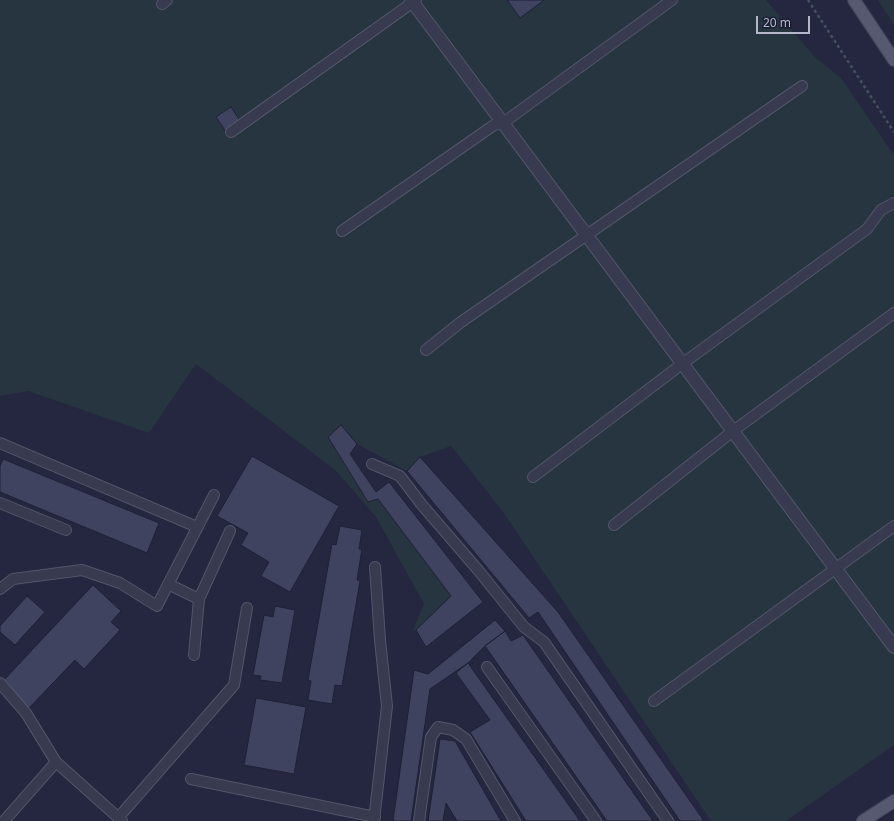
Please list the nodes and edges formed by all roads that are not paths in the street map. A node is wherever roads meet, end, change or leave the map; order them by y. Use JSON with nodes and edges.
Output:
{"nodes":[{"id":1,"x":672,"y":0,"type":"edge"},
{"id":2,"x":854,"y":0,"type":"edge"},
{"id":3,"x":413,"y":1,"type":"edge"},
{"id":4,"x":894,"y":60,"type":"edge"},
{"id":5,"x":802,"y":86,"type":"dead end"},
{"id":6,"x":503,"y":123,"type":"junction"},
{"id":7,"x":231,"y":132,"type":"dead end"},
{"id":8,"x":894,"y":203,"type":"edge"},
{"id":9,"x":342,"y":231,"type":"dead end"},
{"id":10,"x":587,"y":236,"type":"junction"},
{"id":11,"x":894,"y":313,"type":"edge"},
{"id":12,"x":426,"y":350,"type":"dead end"},
{"id":13,"x":682,"y":364,"type":"junction"},
{"id":14,"x":733,"y":431,"type":"junction"},
{"id":15,"x":0,"y":443,"type":"edge"},
{"id":16,"x":372,"y":464,"type":"dead end"},
{"id":17,"x":533,"y":477,"type":"dead end"},
{"id":18,"x":214,"y":495,"type":"dead end"},
{"id":19,"x":0,"y":503,"type":"edge"},
{"id":20,"x":614,"y":525,"type":"dead end"},
{"id":21,"x":894,"y":526,"type":"edge"},
{"id":22,"x":197,"y":527,"type":"junction"},
{"id":23,"x":66,"y":530,"type":"dead end"},
{"id":24,"x":230,"y":531,"type":"dead end"},
{"id":25,"x":375,"y":567,"type":"dead end"},
{"id":26,"x":835,"y":569,"type":"junction"},
{"id":27,"x":168,"y":584,"type":"junction"},
{"id":28,"x":0,"y":589,"type":"edge"},
{"id":29,"x":199,"y":599,"type":"junction"},
{"id":30,"x":247,"y":608,"type":"dead end"},
{"id":31,"x":894,"y":647,"type":"edge"},
{"id":32,"x":194,"y":655,"type":"dead end"},
{"id":33,"x":487,"y":667,"type":"dead end"},
{"id":34,"x":0,"y":684,"type":"edge"},
{"id":35,"x":654,"y":701,"type":"dead end"},
{"id":36,"x":56,"y":762,"type":"junction"},
{"id":37,"x":191,"y":779,"type":"dead end"},
{"id":38,"x":894,"y":801,"type":"edge"},
{"id":39,"x":120,"y":819,"type":"edge"},
{"id":40,"x":374,"y":819,"type":"edge"},
{"id":41,"x":4,"y":821,"type":"edge"},
{"id":42,"x":419,"y":821,"type":"edge"},
{"id":43,"x":515,"y":821,"type":"edge"},
{"id":44,"x":596,"y":821,"type":"edge"},
{"id":45,"x":668,"y":821,"type":"edge"},
{"id":46,"x":863,"y":821,"type":"edge"}],
"edges":[{"from":1,"to":6,"type":"lane"},
{"from":2,"to":4,"type":"main road"},
{"from":3,"to":6,"type":"street"},
{"from":3,"to":7,"type":"lane"},
{"from":5,"to":10,"type":"lane"},
{"from":6,"to":9,"type":"lane"},
{"from":6,"to":10,"type":"street"},
{"from":8,"to":13,"type":"lane"},
{"from":10,"to":12,"type":"lane"},
{"from":10,"to":13,"type":"street"},
{"from":11,"to":14,"type":"lane"},
{"from":13,"to":14,"type":"street"},
{"from":13,"to":17,"type":"lane"},
{"from":14,"to":20,"type":"lane"},
{"from":14,"to":26,"type":"street"},
{"from":15,"to":22,"type":"lane"},
{"from":16,"to":45,"type":"lane"},
{"from":18,"to":22,"type":"lane"},
{"from":19,"to":23,"type":"lane"},
{"from":21,"to":26,"type":"lane"},
{"from":22,"to":27,"type":"lane"},
{"from":24,"to":29,"type":"lane"},
{"from":25,"to":40,"type":"lane"},
{"from":26,"to":31,"type":"street"},
{"from":26,"to":35,"type":"lane"},
{"from":27,"to":28,"type":"lane"},
{"from":27,"to":29,"type":"lane"},
{"from":29,"to":32,"type":"lane"},
{"from":30,"to":39,"type":"lane"},
{"from":33,"to":44,"type":"lane"},
{"from":34,"to":36,"type":"lane"},
{"from":36,"to":39,"type":"lane"},
{"from":36,"to":41,"type":"lane"},
{"from":37,"to":40,"type":"lane"},
{"from":38,"to":46,"type":"main road"},
{"from":42,"to":43,"type":"lane"}]}
